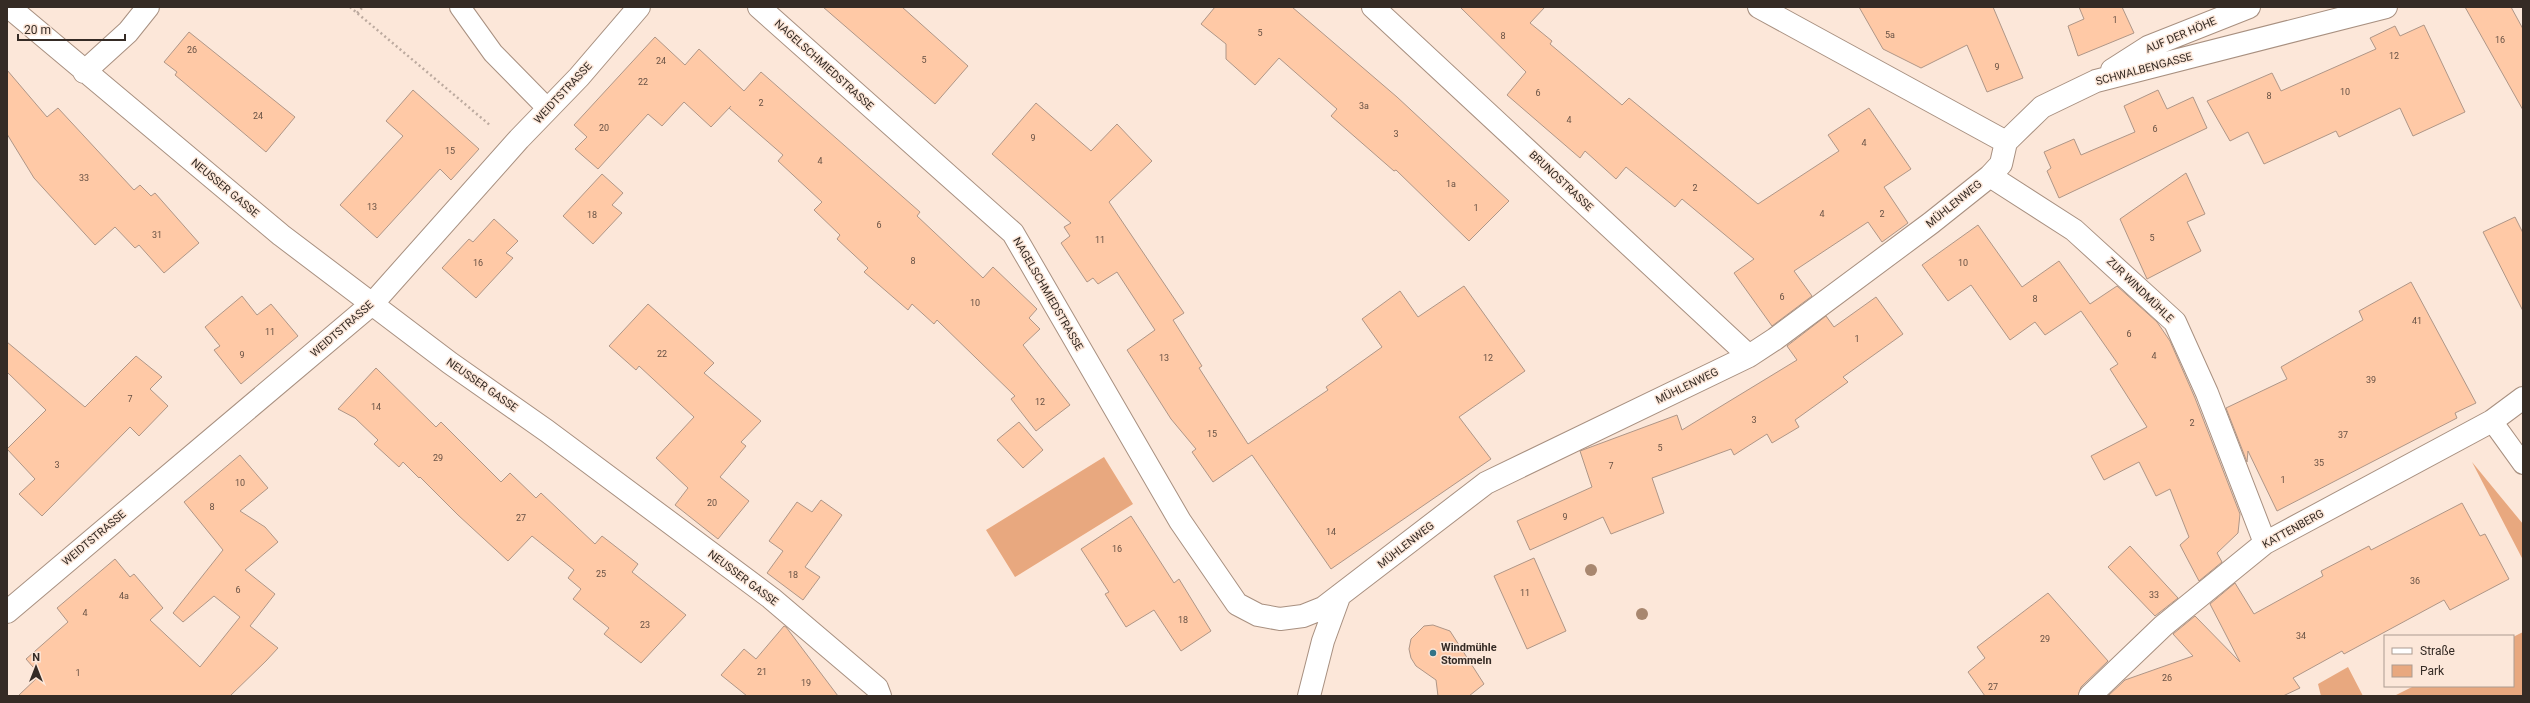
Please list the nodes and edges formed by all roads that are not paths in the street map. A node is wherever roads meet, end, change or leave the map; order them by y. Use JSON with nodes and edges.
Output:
{"nodes":[{"id":1,"x":9,"y":7,"type":"edge"},
{"id":2,"x":148,"y":7,"type":"edge"},
{"id":3,"x":460,"y":7,"type":"edge"},
{"id":4,"x":639,"y":7,"type":"edge"},
{"id":5,"x":759,"y":7,"type":"edge"},
{"id":6,"x":1373,"y":7,"type":"edge"},
{"id":7,"x":1759,"y":7,"type":"edge"},
{"id":8,"x":2249,"y":7,"type":"edge"},
{"id":9,"x":2386,"y":7,"type":"edge"},
{"id":10,"x":84,"y":72,"type":"junction"},
{"id":11,"x":2096,"y":81,"type":"junction"},
{"id":12,"x":548,"y":109,"type":"junction"},
{"id":13,"x":2006,"y":142,"type":"junction"},
{"id":14,"x":1990,"y":176,"type":"junction"},
{"id":15,"x":373,"y":303,"type":"junction"},
{"id":16,"x":1749,"y":356,"type":"junction"},
{"id":17,"x":2523,"y":398,"type":"edge"},
{"id":18,"x":2492,"y":421,"type":"junction"},
{"id":19,"x":2523,"y":464,"type":"edge"},
{"id":20,"x":2264,"y":543,"type":"junction"},
{"id":21,"x":1339,"y":596,"type":"junction"},
{"id":22,"x":1237,"y":604,"type":"joint"},
{"id":23,"x":7,"y":612,"type":"edge"},
{"id":24,"x":880,"y":696,"type":"edge"},
{"id":25,"x":1309,"y":696,"type":"edge"},
{"id":26,"x":2090,"y":696,"type":"edge"}],
"edges":[{"from":1,"to":10,"type":"street","name":"NEUSSER GASSE"},
{"from":2,"to":10,"type":"street"},
{"from":3,"to":12,"type":"lane"},
{"from":4,"to":12,"type":"street","name":"WEIDTSTRASSE"},
{"from":5,"to":22,"type":"street","name":"NAGELSCHMIEDSTRASSE"},
{"from":6,"to":16,"type":"street","name":"BRUNOSTRASSE"},
{"from":7,"to":13,"type":"street"},
{"from":8,"to":11,"type":"street","name":"AUF DER HÖHE"},
{"from":9,"to":11,"type":"street","name":"SCHWALBENGASSE"},
{"from":10,"to":15,"type":"street","name":"NEUSSER GASSE"},
{"from":11,"to":13,"type":"street","name":"SCHWALBENGASSE"},
{"from":12,"to":15,"type":"street","name":"WEIDTSTRASSE"},
{"from":13,"to":14,"type":"street","name":"MÜHLENWEG"},
{"from":14,"to":16,"type":"street","name":"MÜHLENWEG"},
{"from":14,"to":20,"type":"street","name":"ZUR WINDMÜHLE"},
{"from":15,"to":23,"type":"street","name":"WEIDTSTRASSE"},
{"from":15,"to":24,"type":"street","name":"NEUSSER GASSE"},
{"from":16,"to":21,"type":"street","name":"MÜHLENWEG"},
{"from":17,"to":18,"type":"street","name":"KATTENBERG"},
{"from":18,"to":19,"type":"lane"},
{"from":18,"to":20,"type":"street","name":"KATTENBERG"},
{"from":20,"to":26,"type":"street","name":"KATTENBERG"},
{"from":21,"to":22,"type":"street","name":"MÜHLENWEG"},
{"from":21,"to":25,"type":"street"}]}
